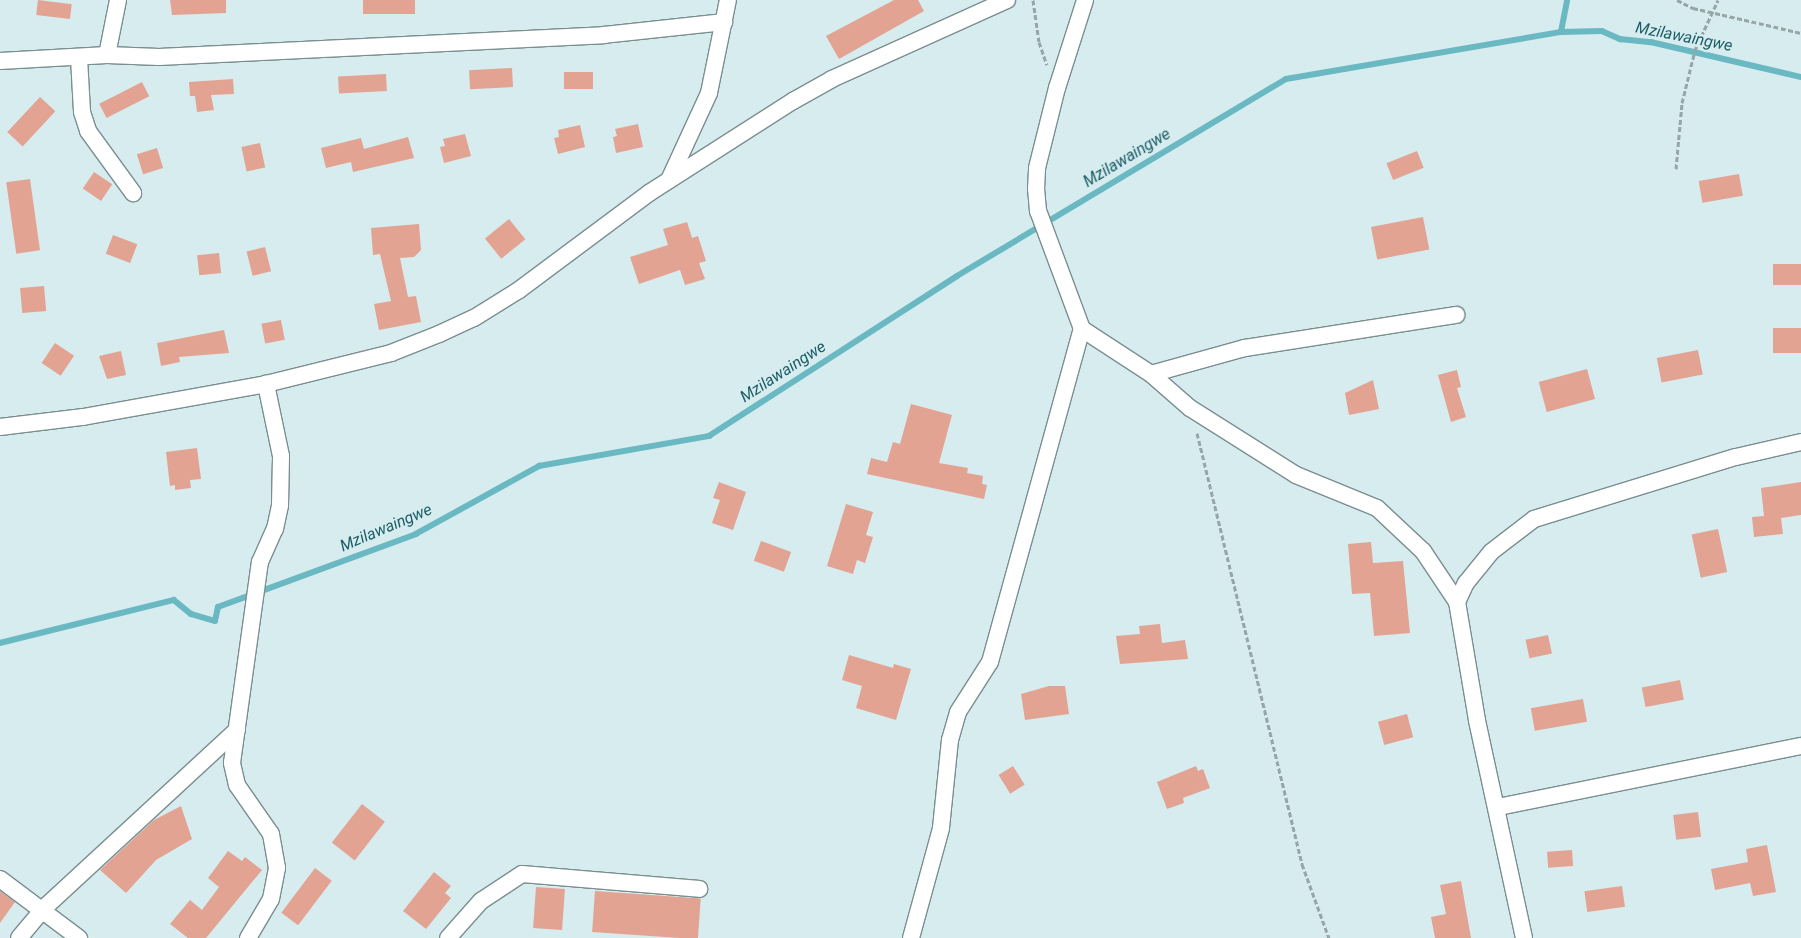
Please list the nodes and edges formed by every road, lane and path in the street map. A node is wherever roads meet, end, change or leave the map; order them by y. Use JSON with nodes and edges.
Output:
{"nodes":[{"id":1,"x":118,"y":0,"type":"edge"},
{"id":2,"x":728,"y":0,"type":"edge"},
{"id":3,"x":1007,"y":0,"type":"edge"},
{"id":4,"x":1033,"y":0,"type":"edge"},
{"id":5,"x":1085,"y":0,"type":"edge"},
{"id":6,"x":1677,"y":0,"type":"edge"},
{"id":7,"x":1718,"y":0,"type":"edge"},
{"id":8,"x":1714,"y":12,"type":"junction"},
{"id":9,"x":724,"y":22,"type":"junction"},
{"id":10,"x":1801,"y":33,"type":"edge"},
{"id":11,"x":107,"y":55,"type":"junction"},
{"id":12,"x":79,"y":58,"type":"junction"},
{"id":13,"x":0,"y":61,"type":"edge"},
{"id":14,"x":1057,"y":88,"type":"junction"},
{"id":15,"x":1676,"y":169,"type":"dead end"},
{"id":16,"x":669,"y":180,"type":"junction"},
{"id":17,"x":132,"y":193,"type":"dead end"},
{"id":18,"x":1456,"y":315,"type":"dead end"},
{"id":19,"x":1082,"y":330,"type":"junction"},
{"id":20,"x":1151,"y":374,"type":"junction"},
{"id":21,"x":266,"y":384,"type":"junction"},
{"id":22,"x":1190,"y":408,"type":"junction"},
{"id":23,"x":0,"y":426,"type":"edge"},
{"id":24,"x":1801,"y":442,"type":"edge"},
{"id":25,"x":1457,"y":602,"type":"junction"},
{"id":26,"x":237,"y":730,"type":"junction"},
{"id":27,"x":1801,"y":746,"type":"edge"},
{"id":28,"x":1498,"y":807,"type":"junction"},
{"id":29,"x":0,"y":879,"type":"edge"},
{"id":30,"x":699,"y":889,"type":"dead end"},
{"id":31,"x":43,"y":909,"type":"junction"},
{"id":32,"x":19,"y":938,"type":"edge"},
{"id":33,"x":79,"y":938,"type":"edge"},
{"id":34,"x":248,"y":938,"type":"edge"},
{"id":35,"x":448,"y":938,"type":"edge"},
{"id":36,"x":911,"y":938,"type":"edge"},
{"id":37,"x":1329,"y":938,"type":"edge"},
{"id":38,"x":1524,"y":938,"type":"edge"}],
"edges":[{"from":1,"to":11,"type":"street"},
{"from":2,"to":9,"type":"street"},
{"from":3,"to":16,"type":"street"},
{"from":4,"to":14,"type":"path"},
{"from":5,"to":14,"type":"street"},
{"from":6,"to":8,"type":"path"},
{"from":7,"to":8,"type":"path"},
{"from":8,"to":10,"type":"path"},
{"from":8,"to":15,"type":"path"},
{"from":9,"to":11,"type":"street"},
{"from":9,"to":16,"type":"street"},
{"from":11,"to":12,"type":"street"},
{"from":12,"to":13,"type":"street"},
{"from":12,"to":17,"type":"street"},
{"from":14,"to":19,"type":"street"},
{"from":16,"to":21,"type":"street"},
{"from":18,"to":20,"type":"street"},
{"from":19,"to":20,"type":"street"},
{"from":19,"to":36,"type":"street"},
{"from":20,"to":22,"type":"street"},
{"from":21,"to":23,"type":"street"},
{"from":21,"to":26,"type":"street"},
{"from":22,"to":25,"type":"street"},
{"from":22,"to":37,"type":"path"},
{"from":24,"to":25,"type":"street"},
{"from":25,"to":28,"type":"street"},
{"from":26,"to":31,"type":"street"},
{"from":26,"to":34,"type":"street"},
{"from":27,"to":28,"type":"street"},
{"from":28,"to":38,"type":"street"},
{"from":29,"to":31,"type":"street"},
{"from":30,"to":35,"type":"street"},
{"from":31,"to":32,"type":"street"},
{"from":31,"to":33,"type":"street"}]}
